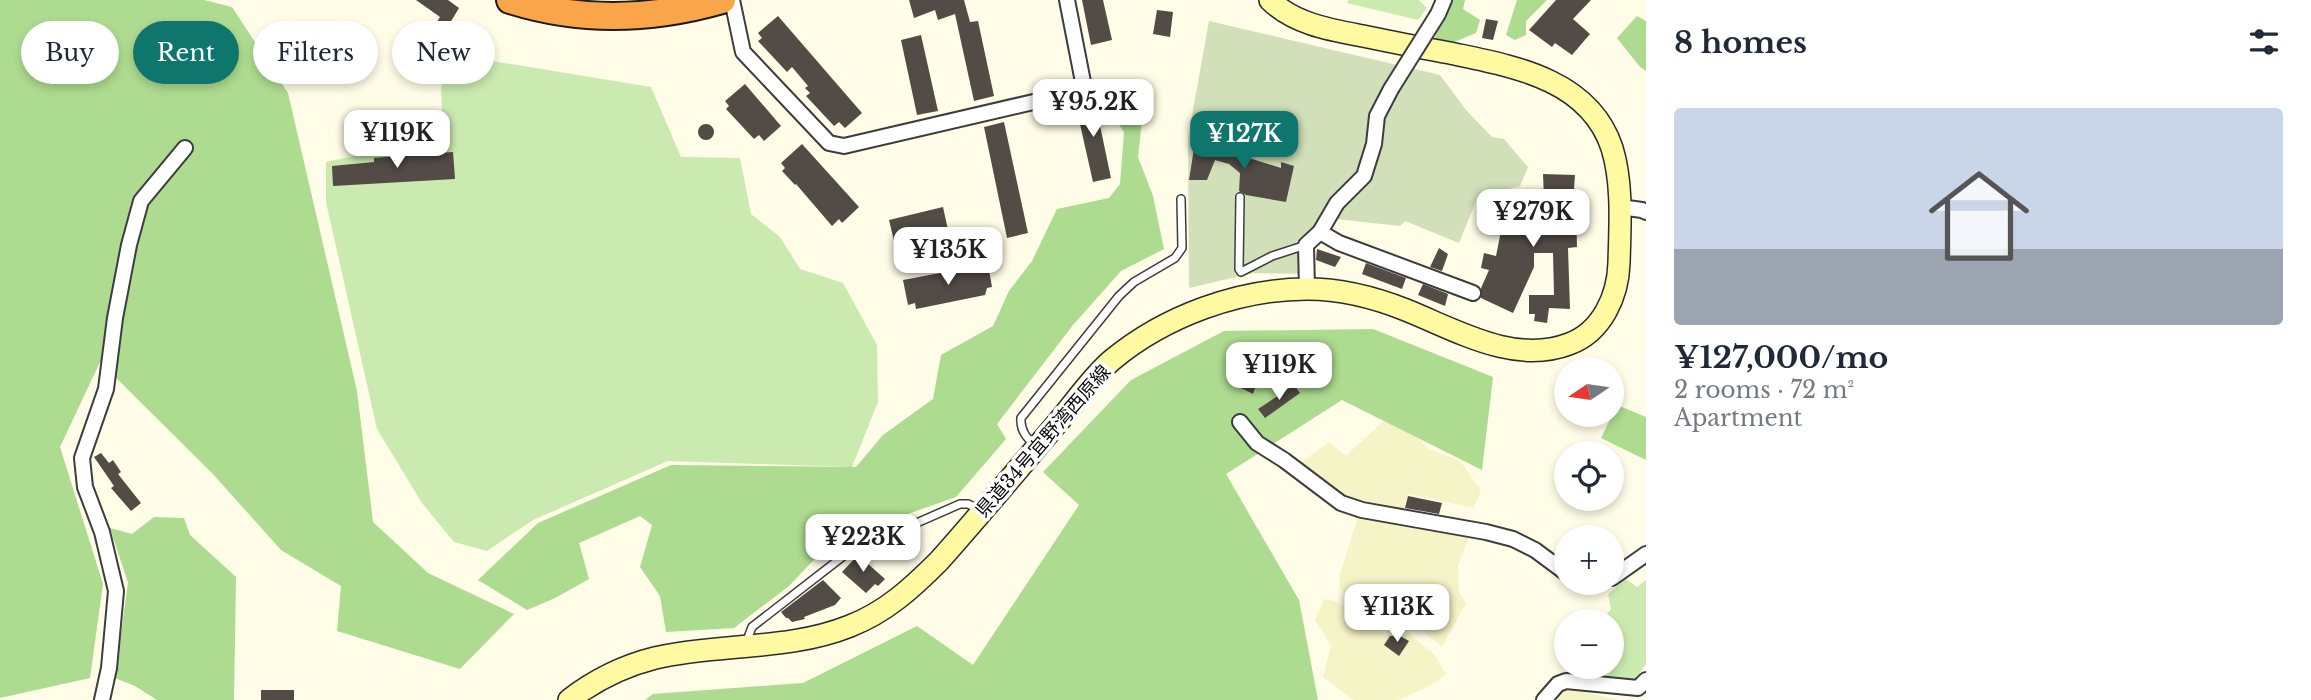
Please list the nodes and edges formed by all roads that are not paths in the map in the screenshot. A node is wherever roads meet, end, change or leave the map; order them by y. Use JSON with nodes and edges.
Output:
{"nodes":[{"id":1,"x":510,"y":0,"type":"edge"},
{"id":2,"x":722,"y":0,"type":"edge"},
{"id":3,"x":732,"y":0,"type":"edge"},
{"id":4,"x":1067,"y":0,"type":"edge"},
{"id":5,"x":1270,"y":0,"type":"edge"},
{"id":6,"x":1441,"y":7,"type":"edge"},
{"id":7,"x":185,"y":148,"type":"dead end"},
{"id":8,"x":1240,"y":197,"type":"dead end"},
{"id":9,"x":1181,"y":198,"type":"dead end"},
{"id":10,"x":1620,"y":207,"type":"junction"},
{"id":11,"x":1646,"y":212,"type":"edge"},
{"id":12,"x":1321,"y":232,"type":"junction"},
{"id":13,"x":1306,"y":245,"type":"junction"},
{"id":14,"x":1307,"y":289,"type":"junction"},
{"id":15,"x":1473,"y":293,"type":"dead end"},
{"id":16,"x":1240,"y":422,"type":"dead end"},
{"id":17,"x":1036,"y":447,"type":"junction"},
{"id":18,"x":983,"y":511,"type":"junction"},
{"id":19,"x":1646,"y":554,"type":"edge"},
{"id":20,"x":1554,"y":564,"type":"edge"},
{"id":21,"x":1624,"y":570,"type":"edge"},
{"id":22,"x":744,"y":647,"type":"junction"},
{"id":23,"x":1646,"y":680,"type":"edge"},
{"id":24,"x":102,"y":700,"type":"edge"},
{"id":25,"x":569,"y":700,"type":"edge"},
{"id":26,"x":1544,"y":700,"type":"edge"}],
"edges":[{"from":1,"to":2,"type":"highway"},
{"from":3,"to":4,"type":"street"},
{"from":5,"to":10,"type":"main road","name":"県道34号宜野湾西原線"},
{"from":6,"to":12,"type":"street","bridge":true},
{"from":7,"to":24,"type":"street"},
{"from":8,"to":13,"type":"lane"},
{"from":9,"to":17,"type":"lane"},
{"from":10,"to":11,"type":"street"},
{"from":10,"to":14,"type":"main road","name":"県道34号宜野湾西原線"},
{"from":12,"to":13,"type":"street"},
{"from":12,"to":15,"type":"street"},
{"from":13,"to":14,"type":"street"},
{"from":14,"to":17,"type":"main road","name":"県道34号宜野湾西原線"},
{"from":16,"to":20,"type":"street"},
{"from":17,"to":18,"type":"main road","name":"県道34号宜野湾西原線"},
{"from":18,"to":22,"type":"main road","name":"県道34号宜野湾西原線"},
{"from":18,"to":22,"type":"lane"},
{"from":19,"to":21,"type":"street"},
{"from":22,"to":25,"type":"main road","name":"県道34号宜野湾西原線"},
{"from":23,"to":26,"type":"street"}]}
